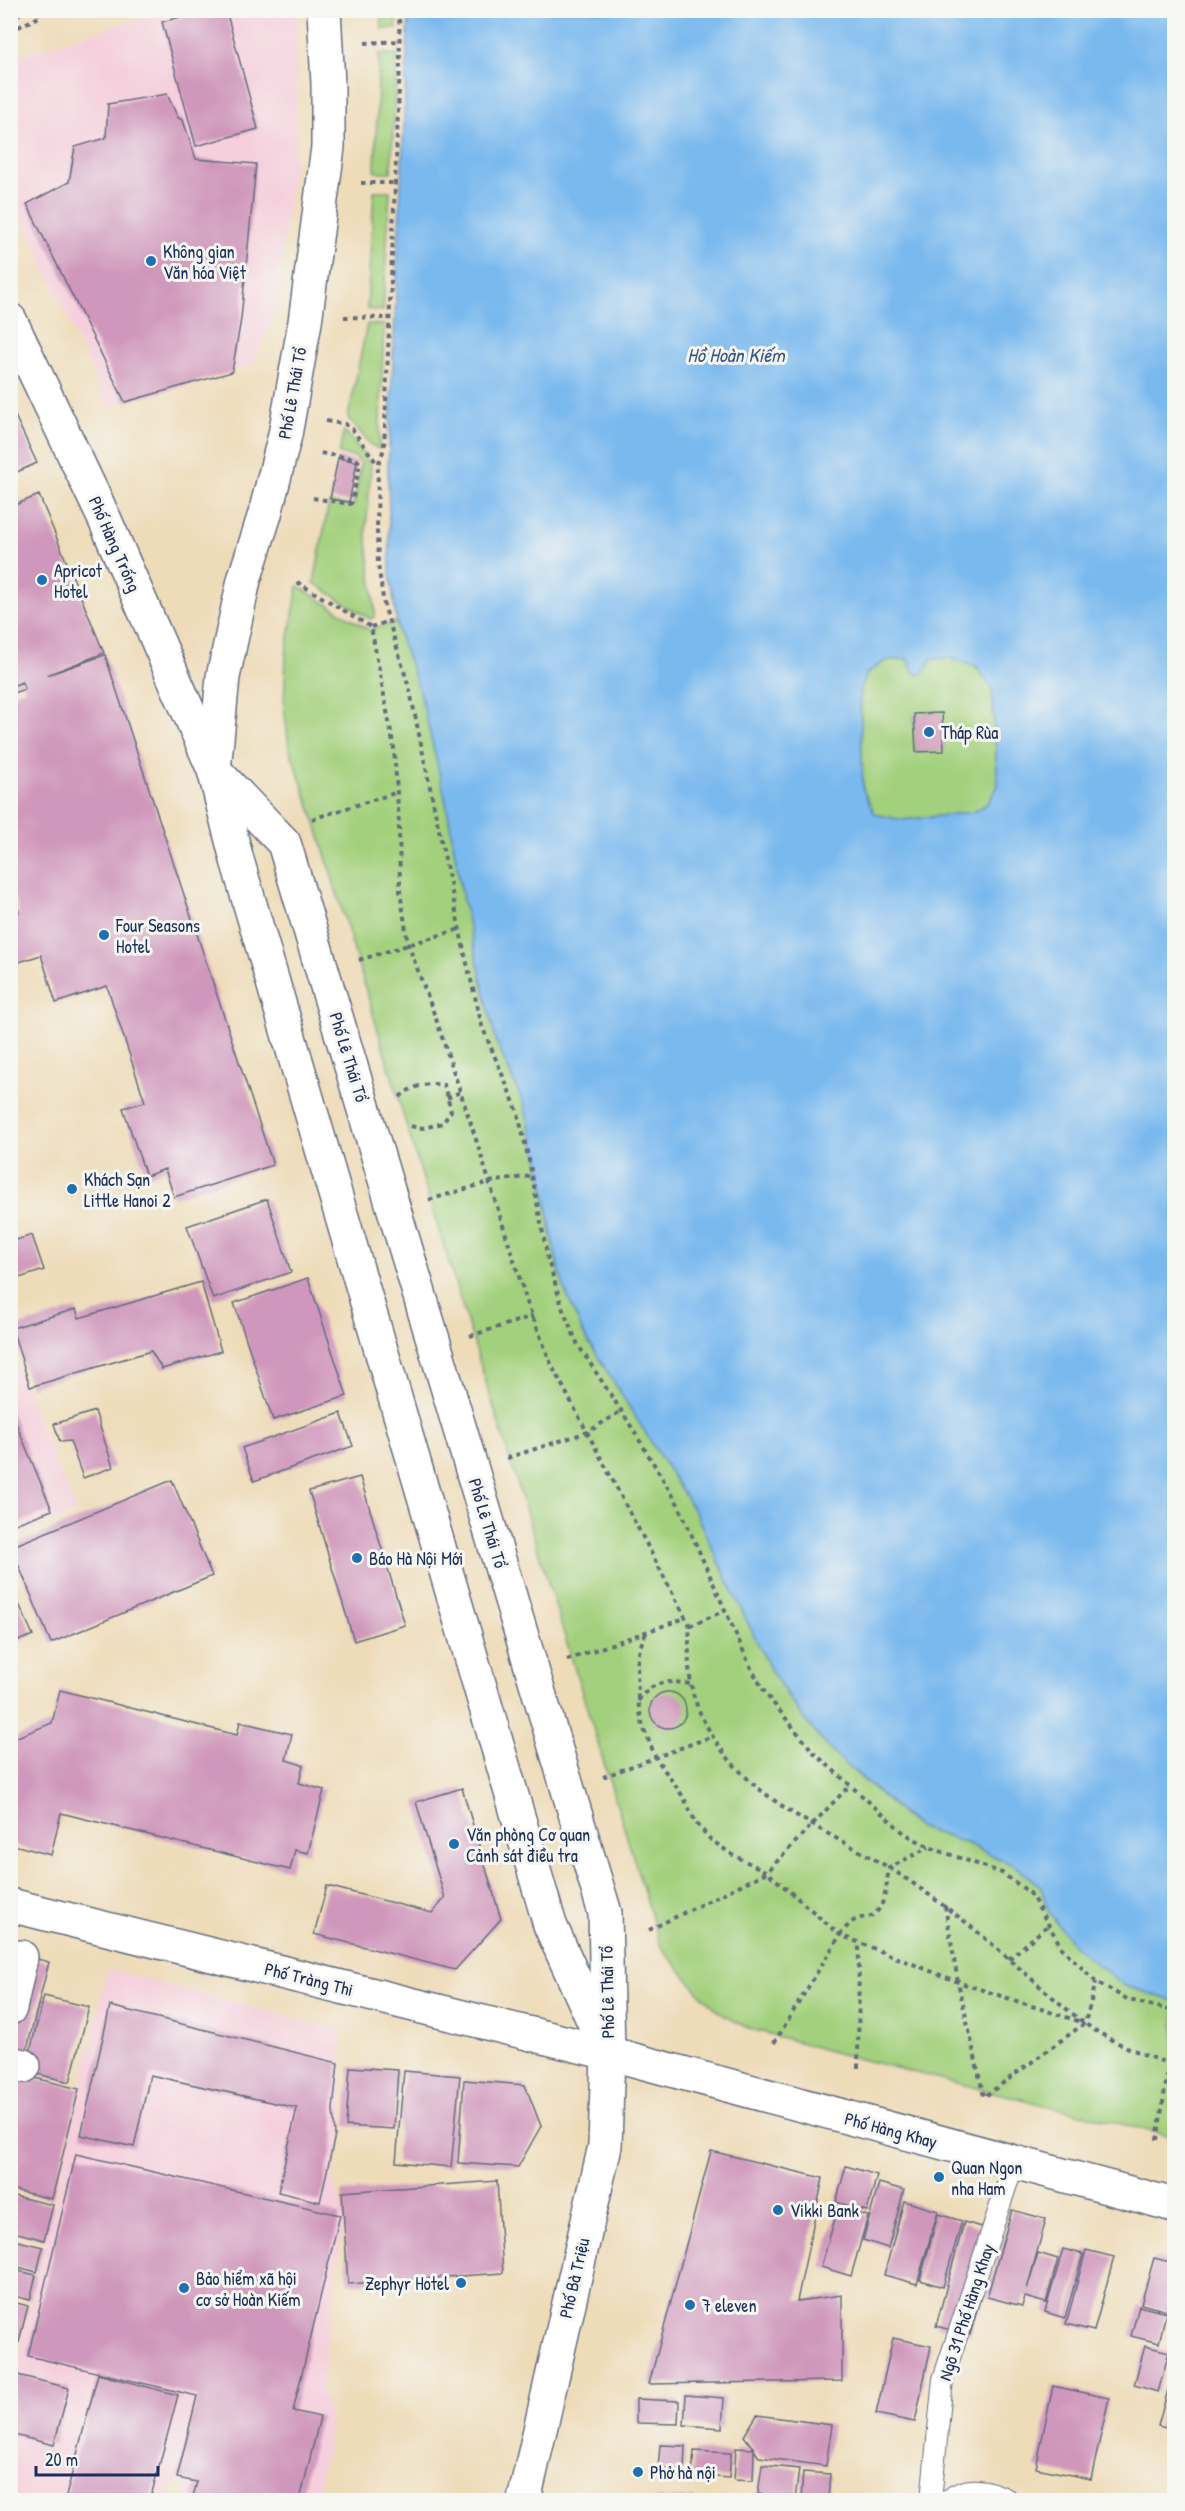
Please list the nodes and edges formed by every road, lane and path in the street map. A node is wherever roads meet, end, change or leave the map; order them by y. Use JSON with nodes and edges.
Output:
{"nodes":[{"id":1,"x":38,"y":10,"type":"edge"},
{"id":2,"x":324,"y":10,"type":"edge"},
{"id":3,"x":399,"y":10,"type":"edge"},
{"id":4,"x":10,"y":31,"type":"edge"},
{"id":5,"x":400,"y":41,"type":"junction"},
{"id":6,"x":365,"y":43,"type":"dead end"},
{"id":7,"x":358,"y":183,"type":"dead end"},
{"id":8,"x":395,"y":183,"type":"junction"},
{"id":9,"x":340,"y":317,"type":"dead end"},
{"id":10,"x":389,"y":318,"type":"junction"},
{"id":11,"x":10,"y":320,"type":"edge"},
{"id":12,"x":325,"y":420,"type":"dead end"},
{"id":13,"x":320,"y":453,"type":"dead end"},
{"id":14,"x":378,"y":465,"type":"junction"},
{"id":15,"x":313,"y":498,"type":"dead end"},
{"id":16,"x":297,"y":582,"type":"dead end"},
{"id":17,"x":389,"y":621,"type":"junction"},
{"id":18,"x":371,"y":627,"type":"junction"},
{"id":19,"x":214,"y":770,"type":"junction"},
{"id":20,"x":398,"y":792,"type":"junction"},
{"id":21,"x":308,"y":820,"type":"dead end"},
{"id":22,"x":460,"y":929,"type":"junction"},
{"id":23,"x":408,"y":944,"type":"junction"},
{"id":24,"x":353,"y":962,"type":"dead end"},
{"id":25,"x":460,"y":1092,"type":"junction"},
{"id":26,"x":447,"y":1098,"type":"junction"},
{"id":27,"x":396,"y":1103,"type":"dead end"},
{"id":28,"x":402,"y":1125,"type":"dead end"},
{"id":29,"x":532,"y":1176,"type":"junction"},
{"id":30,"x":489,"y":1182,"type":"junction"},
{"id":31,"x":425,"y":1201,"type":"dead end"},
{"id":32,"x":532,"y":1316,"type":"junction"},
{"id":33,"x":466,"y":1337,"type":"dead end"},
{"id":34,"x":621,"y":1411,"type":"junction"},
{"id":35,"x":588,"y":1432,"type":"junction"},
{"id":36,"x":504,"y":1460,"type":"dead end"},
{"id":37,"x":726,"y":1610,"type":"junction"},
{"id":38,"x":685,"y":1618,"type":"junction"},
{"id":39,"x":690,"y":1626,"type":"junction"},
{"id":40,"x":646,"y":1633,"type":"junction"},
{"id":41,"x":567,"y":1660,"type":"dead end"},
{"id":42,"x":690,"y":1684,"type":"junction"},
{"id":43,"x":638,"y":1702,"type":"junction"},
{"id":44,"x":713,"y":1736,"type":"junction"},
{"id":45,"x":656,"y":1758,"type":"junction"},
{"id":46,"x":602,"y":1778,"type":"dead end"},
{"id":47,"x":849,"y":1786,"type":"junction"},
{"id":48,"x":812,"y":1826,"type":"junction"},
{"id":49,"x":929,"y":1847,"type":"junction"},
{"id":50,"x":889,"y":1868,"type":"junction"},
{"id":51,"x":767,"y":1872,"type":"junction"},
{"id":52,"x":10,"y":1905,"type":"edge"},
{"id":53,"x":945,"y":1906,"type":"junction"},
{"id":54,"x":1047,"y":1926,"type":"junction"},
{"id":55,"x":649,"y":1930,"type":"dead end"},
{"id":56,"x":840,"y":1935,"type":"junction"},
{"id":57,"x":860,"y":1944,"type":"junction"},
{"id":58,"x":21,"y":1957,"type":"dead end"},
{"id":59,"x":1010,"y":1959,"type":"junction"},
{"id":60,"x":958,"y":1982,"type":"junction"},
{"id":61,"x":1096,"y":1982,"type":"junction"},
{"id":62,"x":10,"y":2008,"type":"edge"},
{"id":63,"x":1174,"y":2011,"type":"edge"},
{"id":64,"x":1085,"y":2023,"type":"junction"},
{"id":65,"x":774,"y":2043,"type":"dead end"},
{"id":66,"x":608,"y":2053,"type":"junction"},
{"id":67,"x":1174,"y":2061,"type":"edge"},
{"id":68,"x":1169,"y":2064,"type":"junction"},
{"id":69,"x":858,"y":2068,"type":"dead end"},
{"id":70,"x":1157,"y":2140,"type":"dead end"},
{"id":71,"x":1014,"y":2163,"type":"junction"},
{"id":72,"x":1174,"y":2205,"type":"edge"},
{"id":73,"x":524,"y":2500,"type":"edge"},
{"id":74,"x":931,"y":2500,"type":"edge"},
{"id":75,"x":948,"y":2500,"type":"edge"},
{"id":76,"x":1009,"y":2500,"type":"edge"}],
"edges":[{"from":1,"to":4,"type":"path"},
{"from":2,"to":19,"type":"main road","name":"Phố Lê Thái Tổ"},
{"from":3,"to":5,"type":"path"},
{"from":5,"to":6,"type":"path"},
{"from":5,"to":8,"type":"path"},
{"from":7,"to":8,"type":"path"},
{"from":8,"to":10,"type":"path"},
{"from":9,"to":10,"type":"path"},
{"from":10,"to":14,"type":"path"},
{"from":11,"to":19,"type":"main road","name":"Phố Hàng Trống"},
{"from":12,"to":14,"type":"path"},
{"from":13,"to":15,"type":"path"},
{"from":14,"to":17,"type":"path"},
{"from":16,"to":18,"type":"path"},
{"from":17,"to":18,"type":"path"},
{"from":17,"to":22,"type":"path"},
{"from":18,"to":20,"type":"path"},
{"from":19,"to":66,"type":"main road","name":"Phố Lê Thái Tổ"},
{"from":19,"to":66,"type":"main road","name":"Phố Lê Thái Tổ"},
{"from":20,"to":21,"type":"path"},
{"from":20,"to":23,"type":"path"},
{"from":22,"to":23,"type":"path"},
{"from":22,"to":29,"type":"path"},
{"from":23,"to":24,"type":"path"},
{"from":23,"to":25,"type":"path"},
{"from":25,"to":26,"type":"path"},
{"from":25,"to":30,"type":"path"},
{"from":26,"to":27,"type":"path"},
{"from":26,"to":28,"type":"path"},
{"from":29,"to":30,"type":"path"},
{"from":29,"to":34,"type":"path"},
{"from":30,"to":31,"type":"path"},
{"from":30,"to":32,"type":"path"},
{"from":32,"to":33,"type":"path"},
{"from":32,"to":35,"type":"path"},
{"from":34,"to":35,"type":"path"},
{"from":34,"to":37,"type":"path"},
{"from":35,"to":36,"type":"path"},
{"from":35,"to":38,"type":"path"},
{"from":37,"to":39,"type":"path"},
{"from":37,"to":47,"type":"path"},
{"from":38,"to":39,"type":"path"},
{"from":38,"to":40,"type":"path"},
{"from":39,"to":42,"type":"path"},
{"from":40,"to":41,"type":"path"},
{"from":40,"to":43,"type":"path"},
{"from":42,"to":43,"type":"path"},
{"from":42,"to":44,"type":"path"},
{"from":43,"to":45,"type":"path"},
{"from":44,"to":45,"type":"path"},
{"from":44,"to":48,"type":"path"},
{"from":45,"to":46,"type":"path"},
{"from":45,"to":51,"type":"path"},
{"from":47,"to":48,"type":"path"},
{"from":47,"to":49,"type":"path"},
{"from":48,"to":50,"type":"path"},
{"from":48,"to":51,"type":"path"},
{"from":49,"to":50,"type":"path"},
{"from":49,"to":54,"type":"path"},
{"from":50,"to":53,"type":"path"},
{"from":50,"to":56,"type":"path"},
{"from":51,"to":55,"type":"path"},
{"from":51,"to":56,"type":"path"},
{"from":52,"to":66,"type":"main road","name":"Phố Tràng Thi"},
{"from":53,"to":59,"type":"path"},
{"from":53,"to":60,"type":"path"},
{"from":54,"to":59,"type":"path"},
{"from":54,"to":61,"type":"path"},
{"from":56,"to":57,"type":"path"},
{"from":56,"to":65,"type":"path"},
{"from":57,"to":60,"type":"path"},
{"from":57,"to":69,"type":"path"},
{"from":58,"to":62,"type":"main road"},
{"from":59,"to":64,"type":"path"},
{"from":60,"to":64,"type":"path"},
{"from":60,"to":64,"type":"path"},
{"from":61,"to":63,"type":"path"},
{"from":61,"to":64,"type":"path"},
{"from":64,"to":68,"type":"path"},
{"from":66,"to":71,"type":"main road","name":"Phố Hàng Khay"},
{"from":66,"to":73,"type":"main road","name":"Phố Bà Triệu"},
{"from":67,"to":68,"type":"path"},
{"from":68,"to":70,"type":"path"},
{"from":71,"to":72,"type":"main road","name":"Phố Hàng Khay"},
{"from":71,"to":74,"type":"lane","name":"Ngõ 31 Phố Hàng Khay"},
{"from":75,"to":76,"type":"lane"}]}
